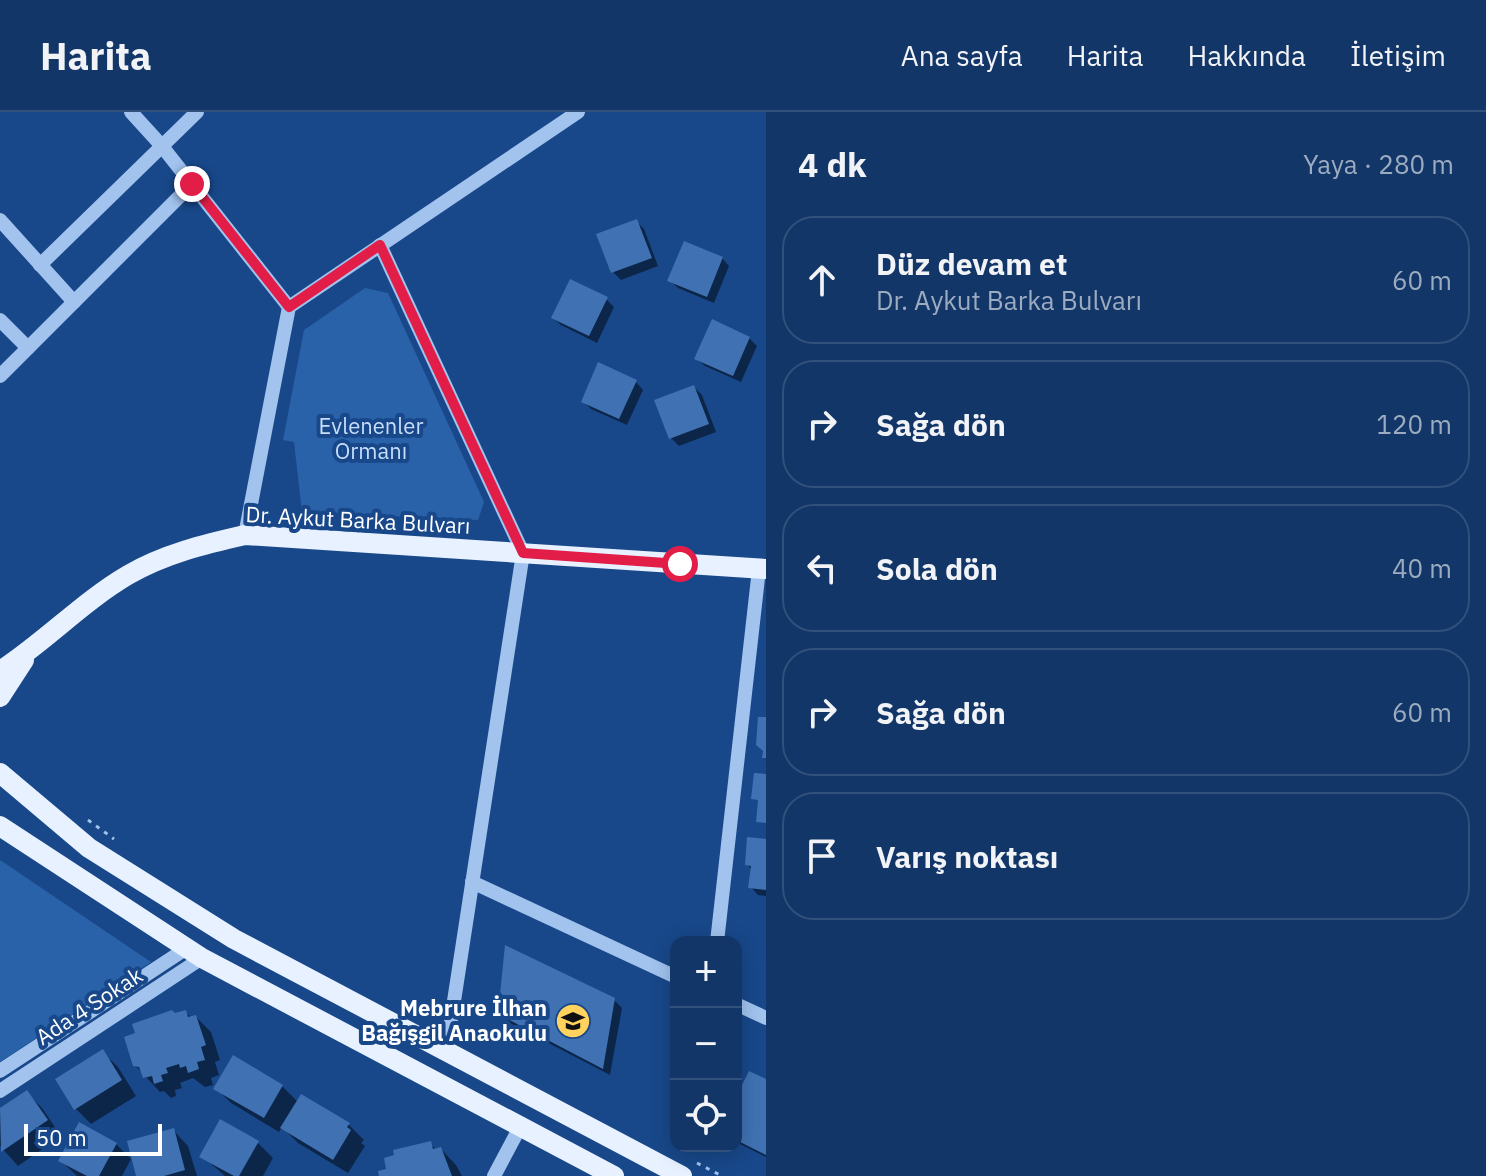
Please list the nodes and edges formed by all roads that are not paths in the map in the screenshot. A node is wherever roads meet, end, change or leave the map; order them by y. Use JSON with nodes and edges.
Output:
{"nodes":[{"id":1,"x":131,"y":112,"type":"edge"},
{"id":2,"x":197,"y":112,"type":"edge"},
{"id":3,"x":578,"y":112,"type":"edge"},
{"id":4,"x":161,"y":145,"type":"junction"},
{"id":5,"x":192,"y":184,"type":"junction"},
{"id":6,"x":0,"y":220,"type":"edge"},
{"id":7,"x":380,"y":245,"type":"junction"},
{"id":8,"x":40,"y":265,"type":"junction"},
{"id":9,"x":74,"y":302,"type":"junction"},
{"id":10,"x":289,"y":307,"type":"junction"},
{"id":11,"x":0,"y":320,"type":"edge"},
{"id":12,"x":28,"y":348,"type":"junction"},
{"id":13,"x":0,"y":376,"type":"edge"},
{"id":14,"x":245,"y":535,"type":"junction"},
{"id":15,"x":523,"y":553,"type":"junction"},
{"id":16,"x":763,"y":569,"type":"edge"},
{"id":17,"x":29,"y":652,"type":"junction"},
{"id":18,"x":0,"y":671,"type":"edge"},
{"id":19,"x":0,"y":697,"type":"edge"},
{"id":20,"x":0,"y":773,"type":"edge"},
{"id":21,"x":0,"y":826,"type":"edge"},
{"id":22,"x":472,"y":882,"type":"junction"},
{"id":23,"x":718,"y":936,"type":"edge"},
{"id":24,"x":194,"y":953,"type":"junction"},
{"id":25,"x":670,"y":974,"type":"edge"},
{"id":26,"x":742,"y":1007,"type":"edge"},
{"id":27,"x":766,"y":1018,"type":"edge"},
{"id":28,"x":446,"y":1053,"type":"junction"},
{"id":29,"x":0,"y":1071,"type":"edge"},
{"id":30,"x":0,"y":1091,"type":"edge"},
{"id":31,"x":520,"y":1127,"type":"junction"},
{"id":32,"x":688,"y":1169,"type":"edge"},
{"id":33,"x":494,"y":1176,"type":"edge"},
{"id":34,"x":614,"y":1176,"type":"edge"}],
"edges":[{"from":1,"to":4,"type":"street"},
{"from":2,"to":4,"type":"street"},
{"from":3,"to":7,"type":"street"},
{"from":4,"to":5,"type":"street"},
{"from":4,"to":8,"type":"street"},
{"from":5,"to":9,"type":"street"},
{"from":5,"to":10,"type":"street"},
{"from":6,"to":8,"type":"street"},
{"from":7,"to":10,"type":"street"},
{"from":7,"to":15,"type":"street"},
{"from":8,"to":9,"type":"street"},
{"from":9,"to":12,"type":"street"},
{"from":10,"to":14,"type":"street"},
{"from":11,"to":12,"type":"street"},
{"from":12,"to":13,"type":"street"},
{"from":14,"to":15,"type":"main road","name":"Dr. Aykut Barka Bulvarı"},
{"from":14,"to":17,"type":"main road","name":"Dr. Aykut Barka Bulvarı"},
{"from":15,"to":16,"type":"main road","name":"Dr. Aykut Barka Bulvarı"},
{"from":15,"to":22,"type":"street"},
{"from":16,"to":23,"type":"street"},
{"from":17,"to":18,"type":"main road","name":"Dr. Aykut Barka Bulvarı"},
{"from":17,"to":19,"type":"main road","name":"Dr. Aykut Barka Bulvarı"},
{"from":20,"to":28,"type":"main road"},
{"from":21,"to":24,"type":"main road"},
{"from":22,"to":25,"type":"street"},
{"from":22,"to":28,"type":"street"},
{"from":24,"to":29,"type":"street","name":"Ada 4 Sokak"},
{"from":24,"to":30,"type":"street","name":"Ada 4 Sokak"},
{"from":24,"to":31,"type":"main road"},
{"from":26,"to":27,"type":"street"},
{"from":28,"to":32,"type":"main road"},
{"from":31,"to":33,"type":"street"},
{"from":31,"to":34,"type":"main road"}]}
